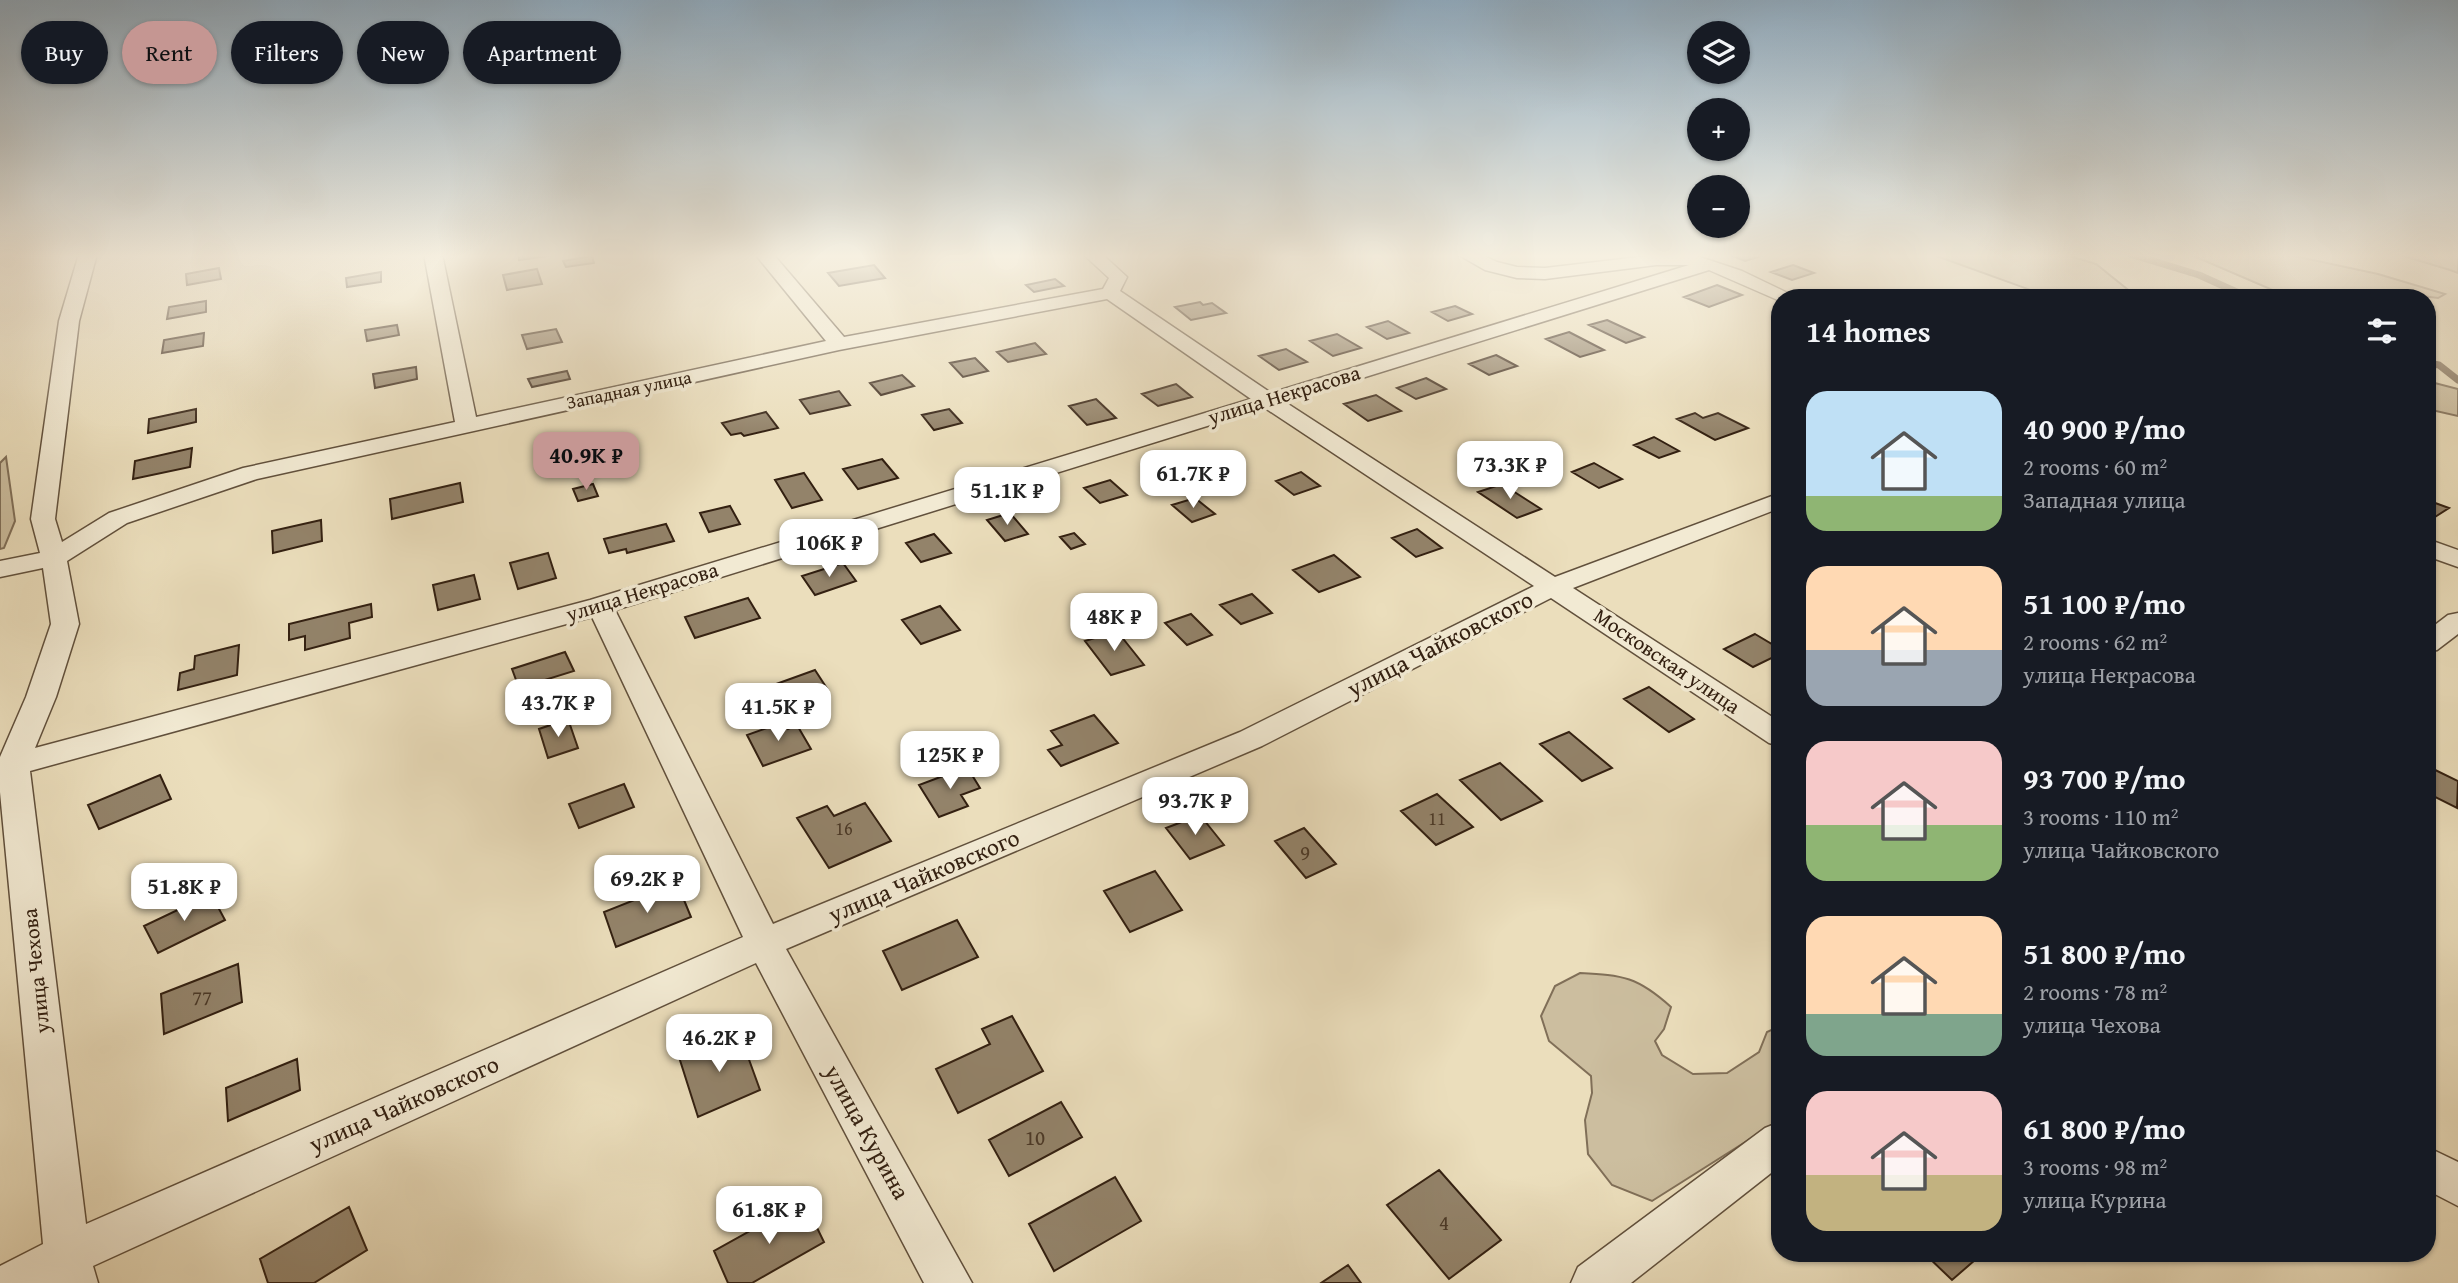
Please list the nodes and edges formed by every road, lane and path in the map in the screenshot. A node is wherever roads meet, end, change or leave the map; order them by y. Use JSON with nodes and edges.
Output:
{"nodes":[{"id":1,"x":71,"y":314,"type":"edge"},
{"id":2,"x":445,"y":314,"type":"edge"},
{"id":3,"x":814,"y":314,"type":"edge"},
{"id":4,"x":999,"y":314,"type":"edge"},
{"id":5,"x":1140,"y":314,"type":"edge"},
{"id":6,"x":1548,"y":314,"type":"edge"},
{"id":7,"x":839,"y":344,"type":"junction"},
{"id":8,"x":1265,"y":401,"type":"junction"},
{"id":9,"x":467,"y":425,"type":"junction"},
{"id":10,"x":1771,"y":503,"type":"edge"},
{"id":11,"x":2436,"y":550,"type":"edge"},
{"id":12,"x":54,"y":558,"type":"junction"},
{"id":13,"x":2458,"y":559,"type":"edge"},
{"id":14,"x":0,"y":569,"type":"edge"},
{"id":15,"x":1555,"y":586,"type":"junction"},
{"id":16,"x":600,"y":606,"type":"junction"},
{"id":17,"x":2458,"y":621,"type":"edge"},
{"id":18,"x":2436,"y":637,"type":"edge"},
{"id":19,"x":1771,"y":730,"type":"edge"},
{"id":20,"x":7,"y":766,"type":"edge"},
{"id":21,"x":764,"y":943,"type":"junction"},
{"id":22,"x":1771,"y":1148,"type":"edge"},
{"id":23,"x":2436,"y":1172,"type":"edge"},
{"id":24,"x":2458,"y":1186,"type":"edge"},
{"id":25,"x":71,"y":1269,"type":"edge"},
{"id":26,"x":14,"y":1283,"type":"edge"},
{"id":27,"x":949,"y":1283,"type":"edge"},
{"id":28,"x":1594,"y":1283,"type":"edge"}],
"edges":[{"from":1,"to":12,"type":"street","name":"улица Чехова"},
{"from":2,"to":9,"type":"street"},
{"from":3,"to":7,"type":"street"},
{"from":4,"to":7,"type":"street","name":"Западная улица"},
{"from":5,"to":8,"type":"street","name":"Московская улица"},
{"from":6,"to":8,"type":"street","name":"улица Некрасова"},
{"from":7,"to":9,"type":"street","name":"Западная улица"},
{"from":8,"to":15,"type":"street","name":"Московская улица"},
{"from":8,"to":16,"type":"street","name":"улица Некрасова"},
{"from":9,"to":12,"type":"street","name":"Западная улица"},
{"from":10,"to":15,"type":"street","name":"улица Чайковского"},
{"from":11,"to":13,"type":"street"},
{"from":12,"to":14,"type":"street","name":"Западная улица"},
{"from":12,"to":20,"type":"street","name":"улица Чехова"},
{"from":15,"to":19,"type":"street","name":"Московская улица"},
{"from":15,"to":21,"type":"street","name":"улица Чайковского"},
{"from":16,"to":20,"type":"street","name":"улица Некрасова"},
{"from":16,"to":21,"type":"street","name":"улица Курина"},
{"from":17,"to":18,"type":"street"},
{"from":20,"to":25,"type":"street","name":"улица Чехова"},
{"from":21,"to":25,"type":"street","name":"улица Чайковского"},
{"from":21,"to":27,"type":"street","name":"улица Курина"},
{"from":22,"to":28,"type":"street"},
{"from":23,"to":24,"type":"street"},
{"from":25,"to":26,"type":"street","name":"улица Чайковского"}]}
